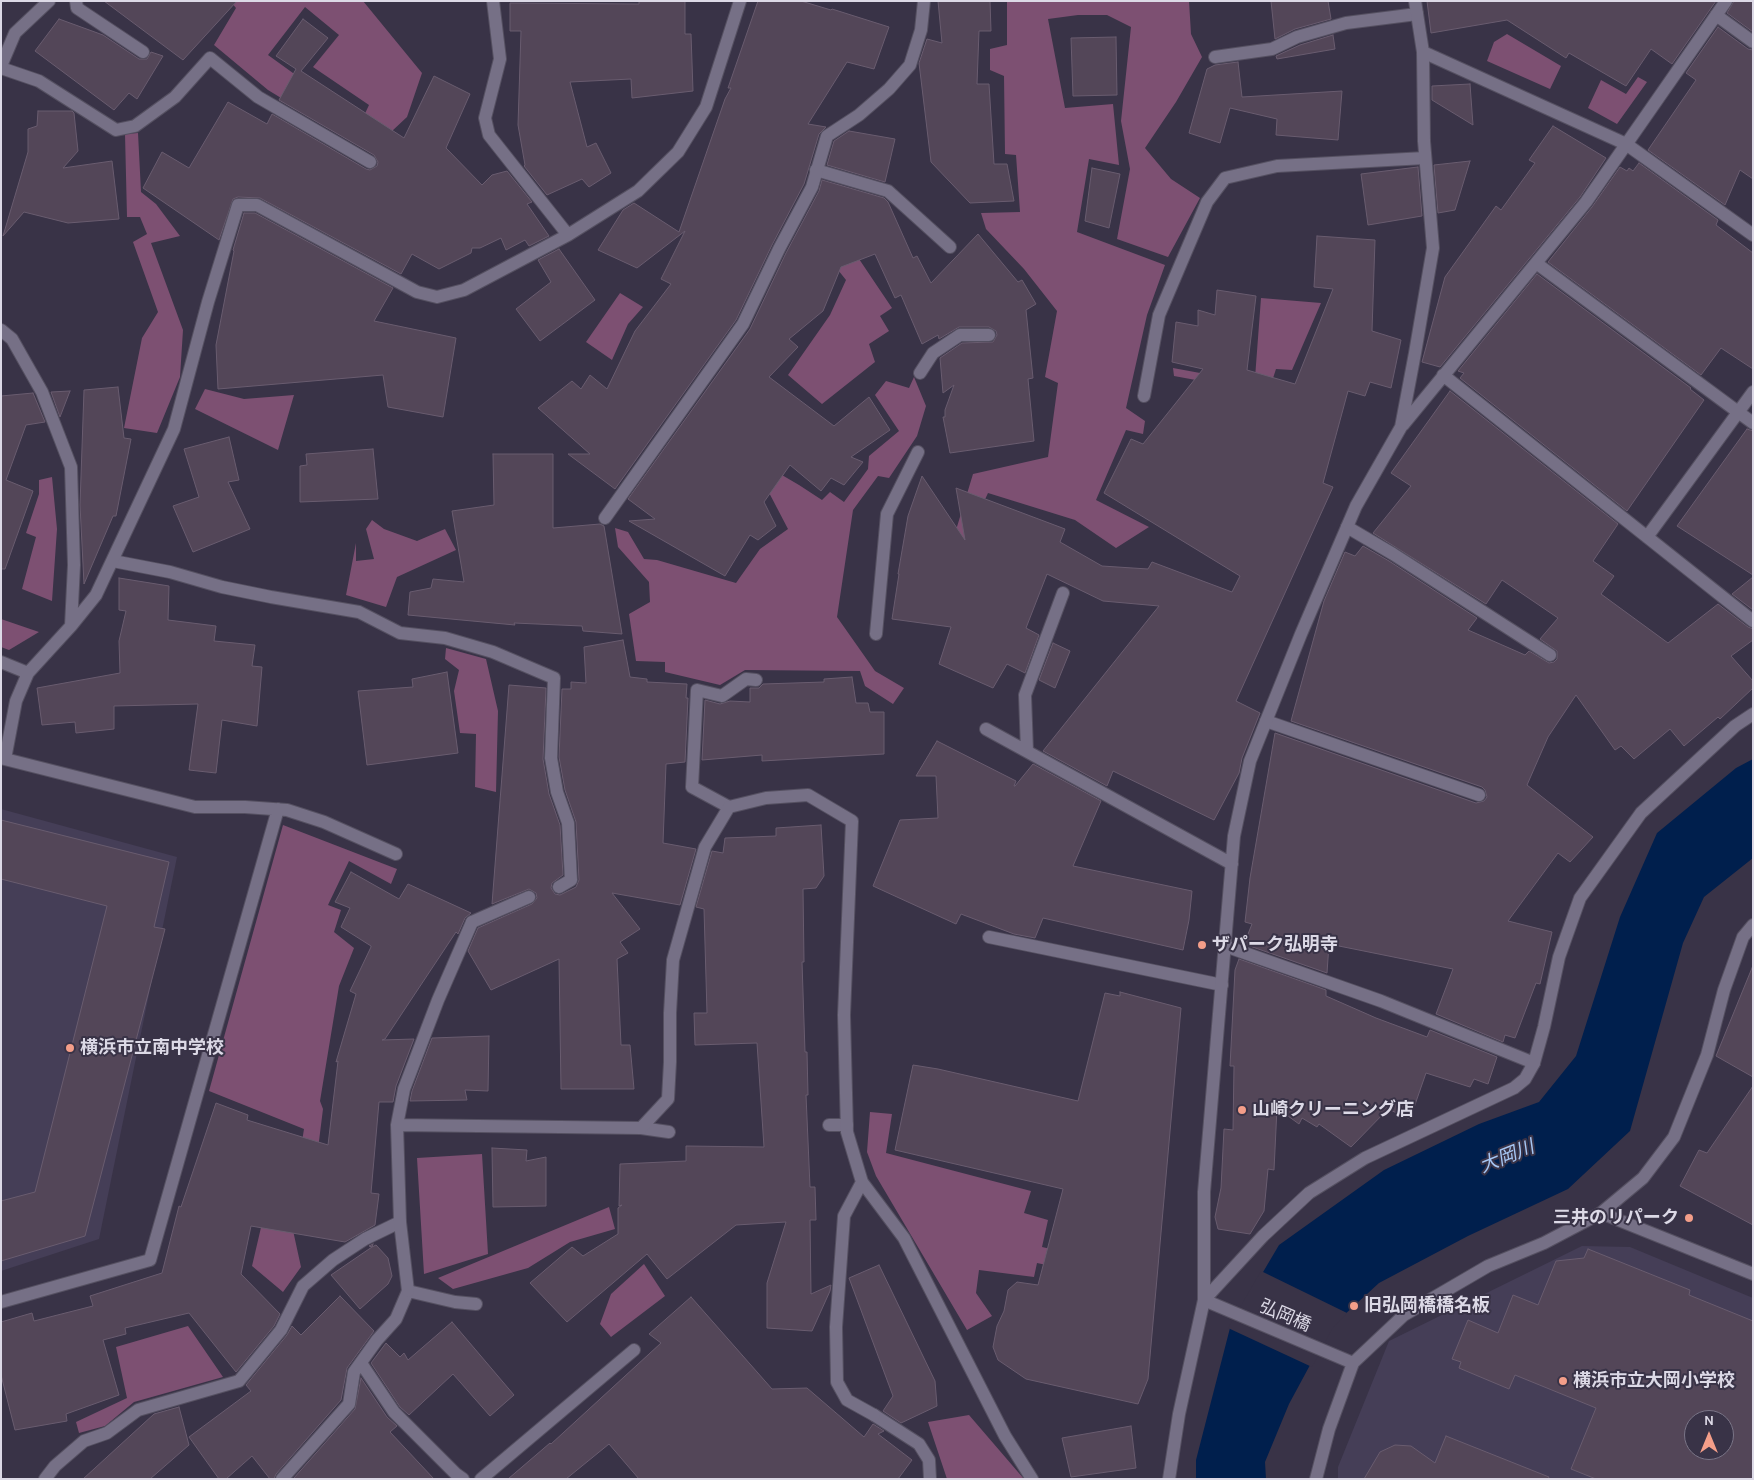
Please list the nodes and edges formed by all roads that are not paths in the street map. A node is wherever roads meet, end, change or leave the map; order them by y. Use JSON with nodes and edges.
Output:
{"nodes":[{"id":1,"x":49,"y":1,"type":"edge"},
{"id":2,"x":76,"y":1,"type":"edge"},
{"id":3,"x":494,"y":1,"type":"edge"},
{"id":4,"x":740,"y":1,"type":"edge"},
{"id":5,"x":924,"y":1,"type":"edge"},
{"id":6,"x":1726,"y":1,"type":"edge"},
{"id":7,"x":1416,"y":8,"type":"edge"},
{"id":8,"x":1716,"y":15,"type":"junction"},
{"id":9,"x":1753,"y":42,"type":"edge"},
{"id":10,"x":143,"y":52,"type":"dead end"},
{"id":11,"x":1423,"y":52,"type":"junction"},
{"id":12,"x":1215,"y":57,"type":"dead end"},
{"id":13,"x":1,"y":67,"type":"edge"},
{"id":14,"x":1626,"y":144,"type":"junction"},
{"id":15,"x":1426,"y":158,"type":"junction"},
{"id":16,"x":370,"y":162,"type":"dead end"},
{"id":17,"x":816,"y":170,"type":"junction"},
{"id":18,"x":568,"y":235,"type":"junction"},
{"id":19,"x":1753,"y":235,"type":"edge"},
{"id":20,"x":950,"y":247,"type":"dead end"},
{"id":21,"x":1536,"y":262,"type":"junction"},
{"id":22,"x":1,"y":330,"type":"edge"},
{"id":23,"x":989,"y":335,"type":"dead end"},
{"id":24,"x":920,"y":372,"type":"dead end"},
{"id":25,"x":1444,"y":375,"type":"junction"},
{"id":26,"x":1753,"y":392,"type":"edge"},
{"id":27,"x":1144,"y":396,"type":"dead end"},
{"id":28,"x":1738,"y":412,"type":"junction"},
{"id":29,"x":1753,"y":423,"type":"edge"},
{"id":30,"x":1401,"y":427,"type":"junction"},
{"id":31,"x":918,"y":452,"type":"dead end"},
{"id":32,"x":605,"y":518,"type":"dead end"},
{"id":33,"x":1347,"y":526,"type":"junction"},
{"id":34,"x":1647,"y":537,"type":"junction"},
{"id":35,"x":113,"y":561,"type":"junction"},
{"id":36,"x":1063,"y":592,"type":"dead end"},
{"id":37,"x":1753,"y":621,"type":"edge"},
{"id":38,"x":71,"y":626,"type":"junction"},
{"id":39,"x":876,"y":634,"type":"dead end"},
{"id":40,"x":1550,"y":655,"type":"dead end"},
{"id":41,"x":1,"y":662,"type":"edge"},
{"id":42,"x":28,"y":673,"type":"junction"},
{"id":43,"x":756,"y":680,"type":"dead end"},
{"id":44,"x":1753,"y":714,"type":"edge"},
{"id":45,"x":1266,"y":721,"type":"junction"},
{"id":46,"x":986,"y":729,"type":"dead end"},
{"id":47,"x":1027,"y":751,"type":"junction"},
{"id":48,"x":3,"y":759,"type":"edge"},
{"id":49,"x":1479,"y":795,"type":"dead end"},
{"id":50,"x":729,"y":807,"type":"junction"},
{"id":51,"x":278,"y":809,"type":"junction"},
{"id":52,"x":396,"y":854,"type":"dead end"},
{"id":53,"x":1232,"y":864,"type":"junction"},
{"id":54,"x":559,"y":887,"type":"dead end"},
{"id":55,"x":529,"y":896,"type":"dead end"},
{"id":56,"x":1753,"y":925,"type":"edge"},
{"id":57,"x":989,"y":937,"type":"dead end"},
{"id":58,"x":1225,"y":946,"type":"junction"},
{"id":59,"x":1222,"y":985,"type":"junction"},
{"id":60,"x":1534,"y":1063,"type":"junction"},
{"id":61,"x":397,"y":1125,"type":"junction"},
{"id":62,"x":829,"y":1125,"type":"dead end"},
{"id":63,"x":847,"y":1125,"type":"junction"},
{"id":64,"x":641,"y":1128,"type":"junction"},
{"id":65,"x":669,"y":1132,"type":"dead end"},
{"id":66,"x":862,"y":1182,"type":"junction"},
{"id":67,"x":1601,"y":1213,"type":"junction"},
{"id":68,"x":400,"y":1222,"type":"junction"},
{"id":69,"x":1753,"y":1274,"type":"edge"},
{"id":70,"x":408,"y":1291,"type":"junction"},
{"id":71,"x":1204,"y":1300,"type":"junction"},
{"id":72,"x":1,"y":1302,"type":"edge"},
{"id":73,"x":476,"y":1304,"type":"dead end"},
{"id":74,"x":634,"y":1350,"type":"dead end"},
{"id":75,"x":361,"y":1363,"type":"junction"},
{"id":76,"x":1353,"y":1363,"type":"junction"},
{"id":77,"x":45,"y":1479,"type":"edge"},
{"id":78,"x":282,"y":1479,"type":"edge"},
{"id":79,"x":463,"y":1479,"type":"edge"},
{"id":80,"x":481,"y":1479,"type":"edge"},
{"id":81,"x":930,"y":1479,"type":"edge"},
{"id":82,"x":1032,"y":1479,"type":"edge"},
{"id":83,"x":1169,"y":1479,"type":"edge"},
{"id":84,"x":1316,"y":1479,"type":"edge"}],
"edges":[{"from":1,"to":13,"type":"street"},
{"from":2,"to":10,"type":"street"},
{"from":3,"to":18,"type":"street"},
{"from":4,"to":18,"type":"street"},
{"from":5,"to":17,"type":"street"},
{"from":6,"to":8,"type":"street"},
{"from":7,"to":11,"type":"street"},
{"from":7,"to":12,"type":"street"},
{"from":8,"to":9,"type":"street"},
{"from":8,"to":14,"type":"street"},
{"from":11,"to":14,"type":"street"},
{"from":11,"to":15,"type":"street"},
{"from":13,"to":16,"type":"street"},
{"from":14,"to":19,"type":"street"},
{"from":14,"to":21,"type":"street"},
{"from":15,"to":27,"type":"street"},
{"from":15,"to":30,"type":"street"},
{"from":17,"to":20,"type":"street"},
{"from":17,"to":32,"type":"street"},
{"from":18,"to":35,"type":"street"},
{"from":21,"to":25,"type":"street"},
{"from":21,"to":28,"type":"street"},
{"from":22,"to":38,"type":"street"},
{"from":23,"to":24,"type":"street"},
{"from":25,"to":30,"type":"street"},
{"from":25,"to":34,"type":"street"},
{"from":26,"to":28,"type":"street"},
{"from":28,"to":29,"type":"street"},
{"from":28,"to":34,"type":"street"},
{"from":30,"to":33,"type":"street"},
{"from":31,"to":39,"type":"street"},
{"from":33,"to":40,"type":"street"},
{"from":33,"to":45,"type":"street"},
{"from":34,"to":37,"type":"street"},
{"from":35,"to":38,"type":"street"},
{"from":35,"to":54,"type":"street"},
{"from":36,"to":47,"type":"street"},
{"from":38,"to":42,"type":"street"},
{"from":41,"to":42,"type":"street"},
{"from":42,"to":48,"type":"street"},
{"from":43,"to":50,"type":"street"},
{"from":44,"to":60,"type":"street"},
{"from":45,"to":49,"type":"street"},
{"from":45,"to":53,"type":"street"},
{"from":46,"to":47,"type":"street"},
{"from":47,"to":53,"type":"street"},
{"from":48,"to":51,"type":"street"},
{"from":50,"to":63,"type":"street"},
{"from":50,"to":64,"type":"street"},
{"from":51,"to":52,"type":"street"},
{"from":51,"to":72,"type":"street"},
{"from":53,"to":58,"type":"street"},
{"from":55,"to":61,"type":"street"},
{"from":56,"to":67,"type":"street"},
{"from":57,"to":59,"type":"street"},
{"from":58,"to":59,"type":"street"},
{"from":58,"to":60,"type":"street"},
{"from":59,"to":71,"type":"street"},
{"from":60,"to":71,"type":"street"},
{"from":61,"to":64,"type":"street"},
{"from":61,"to":68,"type":"street"},
{"from":62,"to":63,"type":"street"},
{"from":63,"to":66,"type":"street"},
{"from":64,"to":65,"type":"street"},
{"from":66,"to":81,"type":"street"},
{"from":66,"to":82,"type":"street"},
{"from":67,"to":69,"type":"street"},
{"from":67,"to":76,"type":"street"},
{"from":68,"to":70,"type":"street"},
{"from":68,"to":77,"type":"street"},
{"from":70,"to":73,"type":"street"},
{"from":70,"to":75,"type":"street"},
{"from":71,"to":76,"type":"street","name":"弘岡橋"},
{"from":71,"to":83,"type":"street"},
{"from":74,"to":80,"type":"street"},
{"from":75,"to":78,"type":"street"},
{"from":75,"to":79,"type":"street"},
{"from":76,"to":84,"type":"street"}]}
